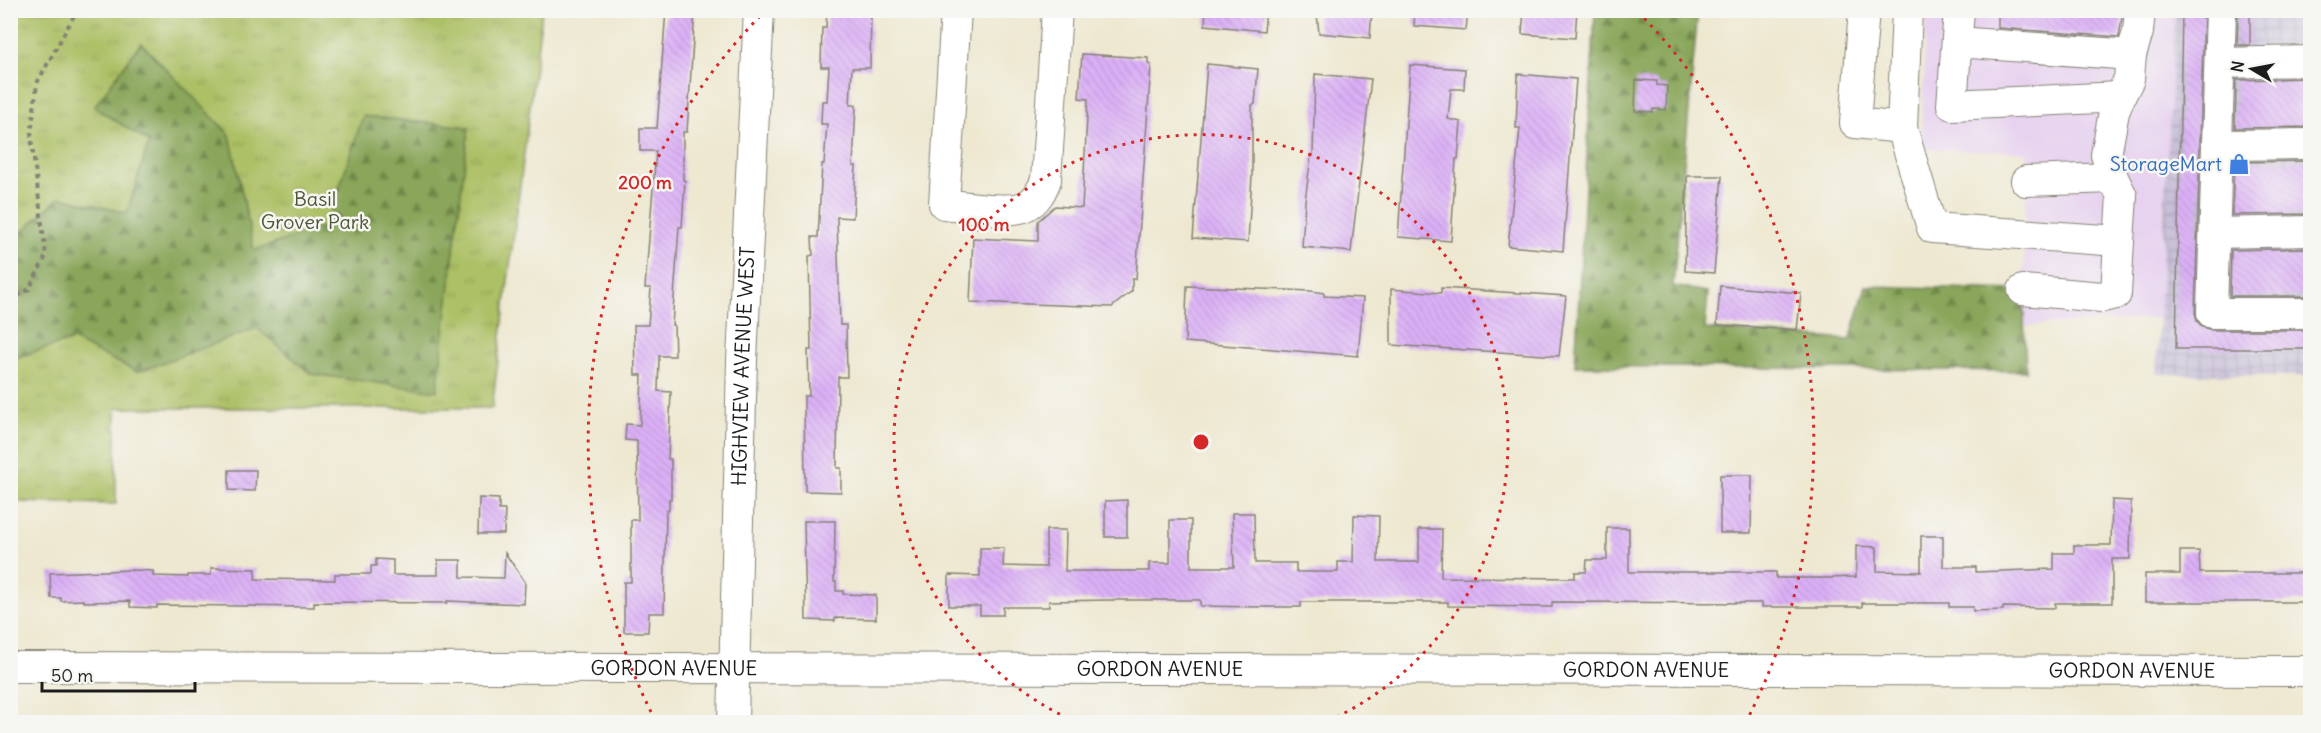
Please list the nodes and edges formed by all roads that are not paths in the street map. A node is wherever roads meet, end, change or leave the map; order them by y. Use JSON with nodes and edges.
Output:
{"nodes":[{"id":1,"x":759,"y":10,"type":"edge"},
{"id":2,"x":956,"y":10,"type":"edge"},
{"id":3,"x":1057,"y":10,"type":"edge"},
{"id":4,"x":1864,"y":10,"type":"edge"},
{"id":5,"x":1907,"y":10,"type":"edge"},
{"id":6,"x":1959,"y":10,"type":"edge"},
{"id":7,"x":2140,"y":10,"type":"edge"},
{"id":8,"x":2221,"y":10,"type":"edge"},
{"id":9,"x":1957,"y":42,"type":"junction"},
{"id":10,"x":2131,"y":55,"type":"junction"},
{"id":11,"x":2310,"y":61,"type":"edge"},
{"id":12,"x":2220,"y":63,"type":"junction"},
{"id":13,"x":2120,"y":98,"type":"junction"},
{"id":14,"x":1902,"y":128,"type":"junction"},
{"id":15,"x":2310,"y":144,"type":"edge"},
{"id":16,"x":2218,"y":145,"type":"junction"},
{"id":17,"x":2113,"y":178,"type":"junction"},
{"id":18,"x":2026,"y":182,"type":"dead end"},
{"id":19,"x":2310,"y":231,"type":"edge"},
{"id":20,"x":2216,"y":233,"type":"junction"},
{"id":21,"x":2119,"y":241,"type":"junction"},
{"id":22,"x":2023,"y":290,"type":"dead end"},
{"id":23,"x":2310,"y":312,"type":"edge"},
{"id":24,"x":10,"y":667,"type":"edge"},
{"id":25,"x":734,"y":669,"type":"junction"},
{"id":26,"x":2310,"y":671,"type":"edge"},
{"id":27,"x":733,"y":723,"type":"edge"}],
"edges":[{"from":1,"to":25,"type":"street","name":"HIGHVIEW AVENUE WEST"},
{"from":2,"to":3,"type":"street"},
{"from":4,"to":14,"type":"street"},
{"from":5,"to":14,"type":"street"},
{"from":6,"to":9,"type":"street"},
{"from":7,"to":10,"type":"street"},
{"from":8,"to":12,"type":"street"},
{"from":9,"to":10,"type":"street"},
{"from":9,"to":13,"type":"street"},
{"from":10,"to":13,"type":"street"},
{"from":11,"to":12,"type":"street"},
{"from":12,"to":16,"type":"street"},
{"from":13,"to":17,"type":"street"},
{"from":14,"to":21,"type":"street"},
{"from":15,"to":16,"type":"street"},
{"from":16,"to":20,"type":"street"},
{"from":17,"to":18,"type":"street"},
{"from":17,"to":21,"type":"street"},
{"from":19,"to":20,"type":"street"},
{"from":20,"to":23,"type":"street"},
{"from":21,"to":22,"type":"street"},
{"from":24,"to":25,"type":"street","name":"GORDON AVENUE"},
{"from":25,"to":26,"type":"street","name":"GORDON AVENUE"},
{"from":25,"to":27,"type":"street","name":"HIGHVIEW AVENUE WEST"}]}
